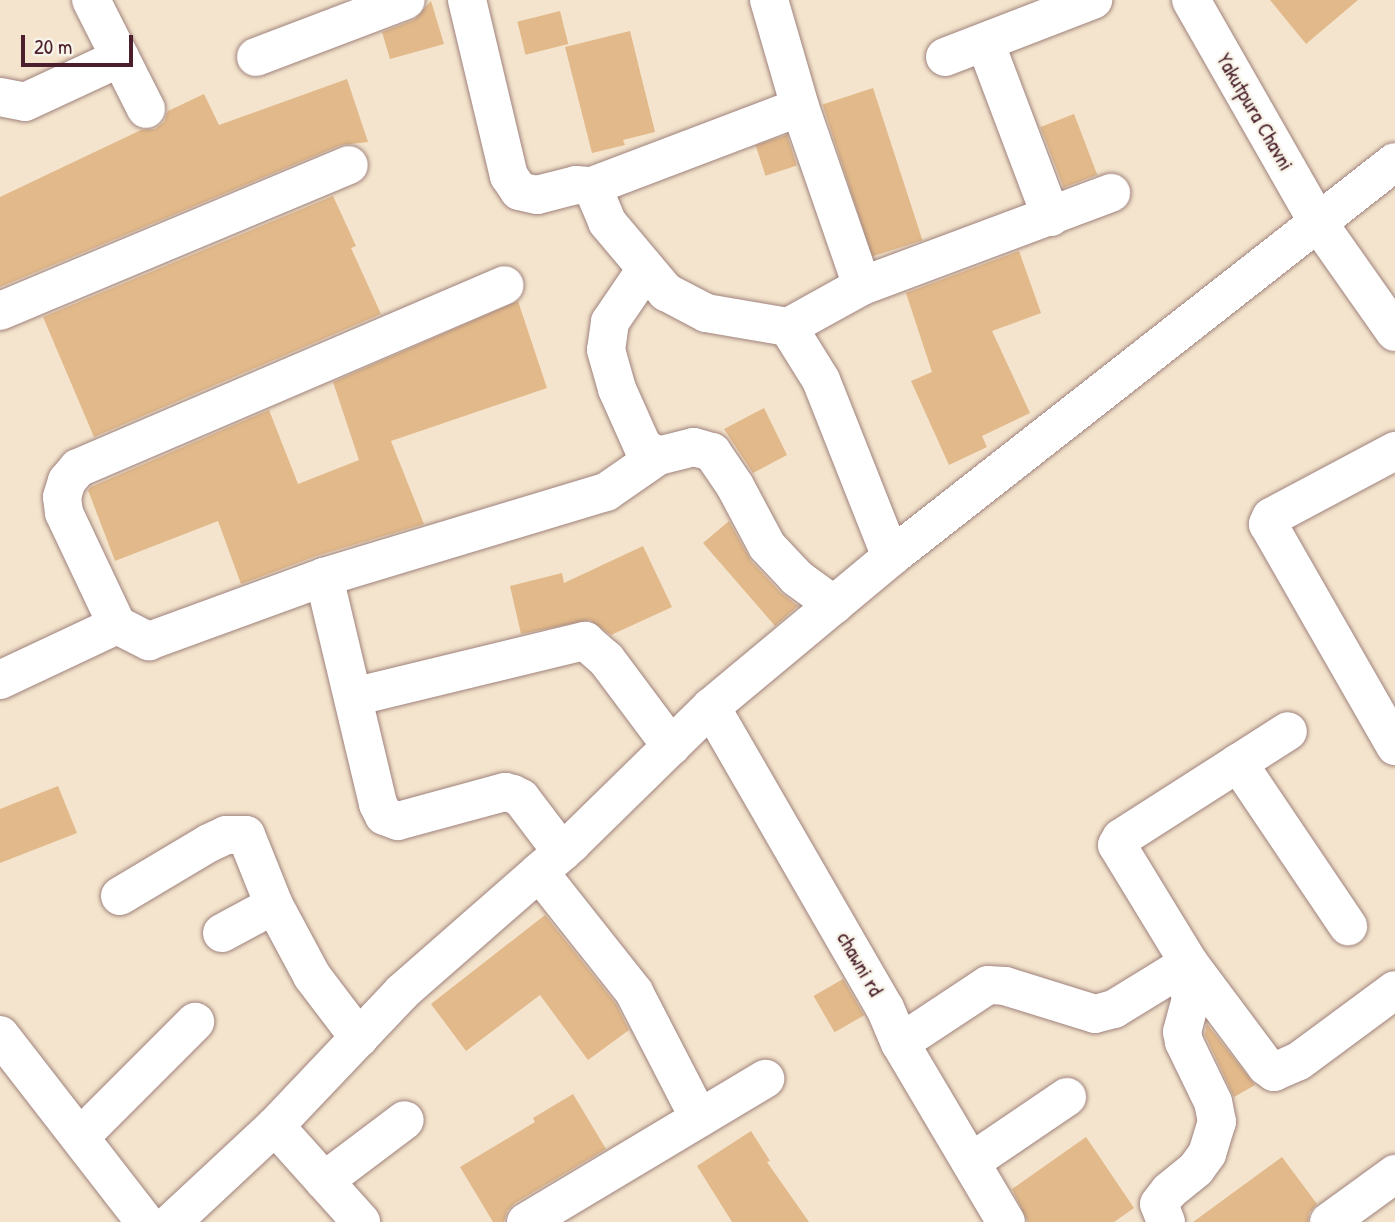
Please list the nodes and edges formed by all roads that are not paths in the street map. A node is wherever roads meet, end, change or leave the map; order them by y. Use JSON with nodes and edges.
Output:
{"nodes":[{"id":1,"x":91,"y":0,"type":"edge"},
{"id":2,"x":406,"y":0,"type":"edge"},
{"id":3,"x":467,"y":0,"type":"edge"},
{"id":4,"x":769,"y":0,"type":"edge"},
{"id":5,"x":1093,"y":0,"type":"edge"},
{"id":6,"x":1191,"y":0,"type":"edge"},
{"id":7,"x":985,"y":42,"type":"junction"},
{"id":8,"x":256,"y":57,"type":"dead end"},
{"id":9,"x":945,"y":57,"type":"dead end"},
{"id":10,"x":120,"y":58,"type":"junction"},
{"id":11,"x":0,"y":97,"type":"edge"},
{"id":12,"x":800,"y":107,"type":"junction"},
{"id":13,"x":146,"y":109,"type":"dead end"},
{"id":14,"x":1395,"y":162,"type":"edge"},
{"id":15,"x":349,"y":165,"type":"dead end"},
{"id":16,"x":593,"y":186,"type":"junction"},
{"id":17,"x":1111,"y":193,"type":"dead end"},
{"id":18,"x":1051,"y":216,"type":"junction"},
{"id":19,"x":1320,"y":224,"type":"junction"},
{"id":20,"x":646,"y":268,"type":"junction"},
{"id":21,"x":504,"y":285,"type":"dead end"},
{"id":22,"x":862,"y":286,"type":"junction"},
{"id":23,"x":0,"y":311,"type":"edge"},
{"id":24,"x":788,"y":327,"type":"junction"},
{"id":25,"x":1395,"y":332,"type":"edge"},
{"id":26,"x":1395,"y":451,"type":"edge"},
{"id":27,"x":658,"y":456,"type":"junction"},
{"id":28,"x":891,"y":557,"type":"junction"},
{"id":29,"x":324,"y":577,"type":"junction"},
{"id":30,"x":834,"y":605,"type":"junction"},
{"id":31,"x":117,"y":625,"type":"junction"},
{"id":32,"x":0,"y":680,"type":"edge"},
{"id":33,"x":353,"y":697,"type":"junction"},
{"id":34,"x":711,"y":707,"type":"junction"},
{"id":35,"x":1288,"y":731,"type":"dead end"},
{"id":36,"x":671,"y":746,"type":"junction"},
{"id":37,"x":1395,"y":746,"type":"edge"},
{"id":38,"x":1238,"y":763,"type":"junction"},
{"id":39,"x":550,"y":862,"type":"junction"},
{"id":40,"x":120,"y":896,"type":"dead end"},
{"id":41,"x":274,"y":905,"type":"junction"},
{"id":42,"x":1348,"y":926,"type":"dead end"},
{"id":43,"x":222,"y":933,"type":"dead end"},
{"id":44,"x":1183,"y":966,"type":"junction"},
{"id":45,"x":1395,"y":990,"type":"edge"},
{"id":46,"x":195,"y":1022,"type":"dead end"},
{"id":47,"x":0,"y":1035,"type":"edge"},
{"id":48,"x":359,"y":1038,"type":"junction"},
{"id":49,"x":900,"y":1044,"type":"junction"},
{"id":50,"x":765,"y":1079,"type":"dead end"},
{"id":51,"x":1067,"y":1097,"type":"dead end"},
{"id":52,"x":699,"y":1118,"type":"junction"},
{"id":53,"x":405,"y":1119,"type":"dead end"},
{"id":54,"x":275,"y":1126,"type":"junction"},
{"id":55,"x":80,"y":1138,"type":"junction"},
{"id":56,"x":971,"y":1163,"type":"junction"},
{"id":57,"x":1395,"y":1174,"type":"edge"},
{"id":58,"x":324,"y":1181,"type":"junction"},
{"id":59,"x":145,"y":1222,"type":"edge"},
{"id":60,"x":172,"y":1222,"type":"edge"},
{"id":61,"x":361,"y":1222,"type":"edge"},
{"id":62,"x":526,"y":1222,"type":"edge"},
{"id":63,"x":1006,"y":1222,"type":"edge"},
{"id":64,"x":1166,"y":1222,"type":"edge"},
{"id":65,"x":1329,"y":1222,"type":"edge"}],
"edges":[{"from":1,"to":10,"type":"street"},
{"from":2,"to":8,"type":"street"},
{"from":3,"to":16,"type":"street"},
{"from":4,"to":12,"type":"street"},
{"from":5,"to":7,"type":"street"},
{"from":6,"to":19,"type":"street","name":"Yakutpura Chavni"},
{"from":7,"to":9,"type":"street"},
{"from":7,"to":18,"type":"street"},
{"from":10,"to":11,"type":"street"},
{"from":10,"to":13,"type":"street"},
{"from":12,"to":16,"type":"street"},
{"from":12,"to":22,"type":"street"},
{"from":14,"to":19,"type":"street"},
{"from":15,"to":23,"type":"street"},
{"from":16,"to":20,"type":"street"},
{"from":17,"to":18,"type":"street"},
{"from":18,"to":22,"type":"street"},
{"from":19,"to":25,"type":"street","name":"Yakutpura Chavni"},
{"from":19,"to":28,"type":"street"},
{"from":20,"to":24,"type":"street"},
{"from":20,"to":27,"type":"street"},
{"from":21,"to":31,"type":"street"},
{"from":22,"to":24,"type":"street"},
{"from":24,"to":28,"type":"street"},
{"from":26,"to":37,"type":"street"},
{"from":27,"to":29,"type":"street"},
{"from":27,"to":30,"type":"street"},
{"from":28,"to":30,"type":"street"},
{"from":29,"to":31,"type":"street"},
{"from":29,"to":33,"type":"street"},
{"from":30,"to":34,"type":"street"},
{"from":31,"to":32,"type":"street"},
{"from":33,"to":36,"type":"street"},
{"from":33,"to":39,"type":"street"},
{"from":34,"to":36,"type":"street"},
{"from":34,"to":49,"type":"street","name":"chawni rd"},
{"from":35,"to":38,"type":"street"},
{"from":36,"to":39,"type":"street"},
{"from":38,"to":42,"type":"street"},
{"from":38,"to":44,"type":"street"},
{"from":39,"to":48,"type":"street"},
{"from":39,"to":52,"type":"street"},
{"from":40,"to":41,"type":"street"},
{"from":41,"to":43,"type":"street"},
{"from":41,"to":48,"type":"street"},
{"from":44,"to":45,"type":"street"},
{"from":44,"to":49,"type":"street"},
{"from":44,"to":64,"type":"street"},
{"from":46,"to":55,"type":"street"},
{"from":47,"to":55,"type":"street"},
{"from":48,"to":54,"type":"street"},
{"from":49,"to":56,"type":"street","name":"chawni rd"},
{"from":50,"to":52,"type":"street"},
{"from":51,"to":56,"type":"street"},
{"from":52,"to":62,"type":"street"},
{"from":53,"to":58,"type":"street"},
{"from":54,"to":58,"type":"street"},
{"from":54,"to":60,"type":"street"},
{"from":55,"to":59,"type":"street"},
{"from":56,"to":63,"type":"street","name":"chawni rd"},
{"from":57,"to":65,"type":"street"},
{"from":58,"to":61,"type":"street"}]}
